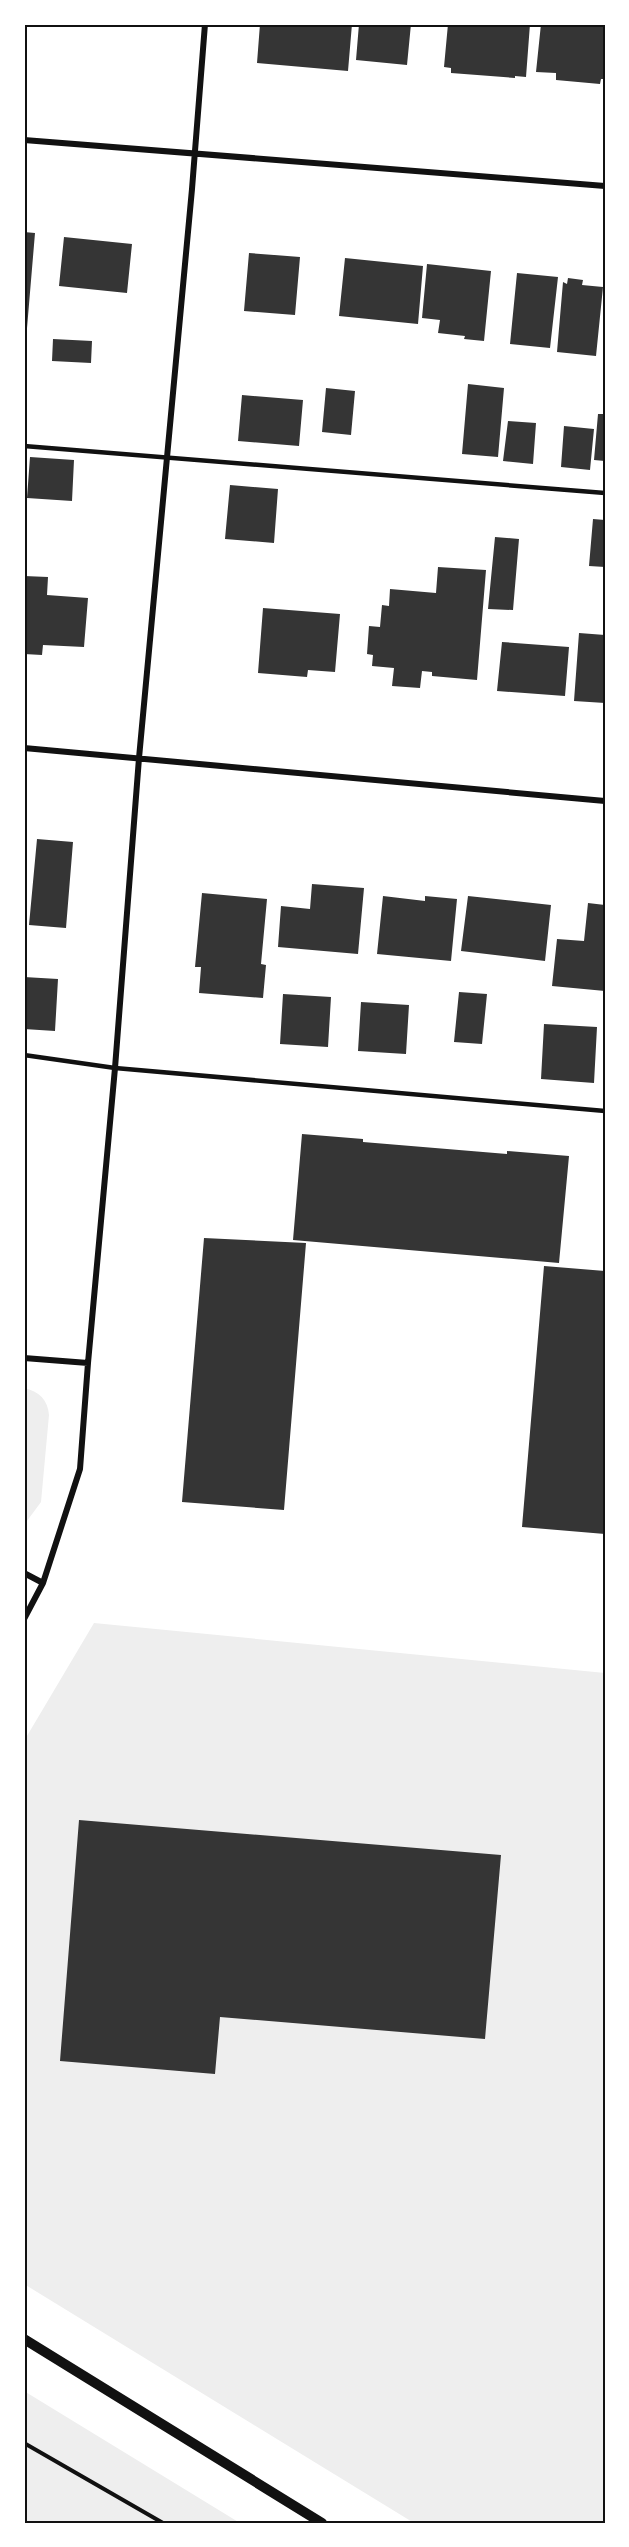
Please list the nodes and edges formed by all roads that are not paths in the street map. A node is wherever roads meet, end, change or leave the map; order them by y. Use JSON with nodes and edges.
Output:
{"nodes":[{"id":1,"x":205,"y":24,"type":"edge"},
{"id":2,"x":24,"y":140,"type":"edge"},
{"id":3,"x":195,"y":154,"type":"junction"},
{"id":4,"x":605,"y":186,"type":"edge"},
{"id":5,"x":24,"y":446,"type":"edge"},
{"id":6,"x":168,"y":458,"type":"junction"},
{"id":7,"x":605,"y":493,"type":"edge"},
{"id":8,"x":24,"y":748,"type":"edge"},
{"id":9,"x":139,"y":758,"type":"junction"},
{"id":10,"x":605,"y":801,"type":"edge"},
{"id":11,"x":24,"y":1055,"type":"edge"},
{"id":12,"x":116,"y":1068,"type":"junction"},
{"id":13,"x":605,"y":1111,"type":"edge"},
{"id":14,"x":24,"y":1358,"type":"edge"},
{"id":15,"x":88,"y":1363,"type":"junction"},
{"id":16,"x":24,"y":1573,"type":"edge"},
{"id":17,"x":43,"y":1583,"type":"junction"},
{"id":18,"x":24,"y":1619,"type":"edge"},
{"id":19,"x":24,"y":2339,"type":"edge"},
{"id":20,"x":322,"y":2523,"type":"edge"}],
"edges":[{"from":1,"to":3,"type":"street"},
{"from":2,"to":3,"type":"street"},
{"from":3,"to":4,"type":"street"},
{"from":3,"to":6,"type":"street"},
{"from":5,"to":6,"type":"lane"},
{"from":6,"to":7,"type":"lane"},
{"from":6,"to":9,"type":"street"},
{"from":8,"to":9,"type":"street"},
{"from":9,"to":10,"type":"street"},
{"from":9,"to":12,"type":"street"},
{"from":11,"to":12,"type":"lane"},
{"from":12,"to":13,"type":"lane"},
{"from":12,"to":15,"type":"street"},
{"from":14,"to":15,"type":"street"},
{"from":15,"to":17,"type":"street"},
{"from":16,"to":17,"type":"street"},
{"from":17,"to":18,"type":"street"},
{"from":19,"to":20,"type":"street"}]}
